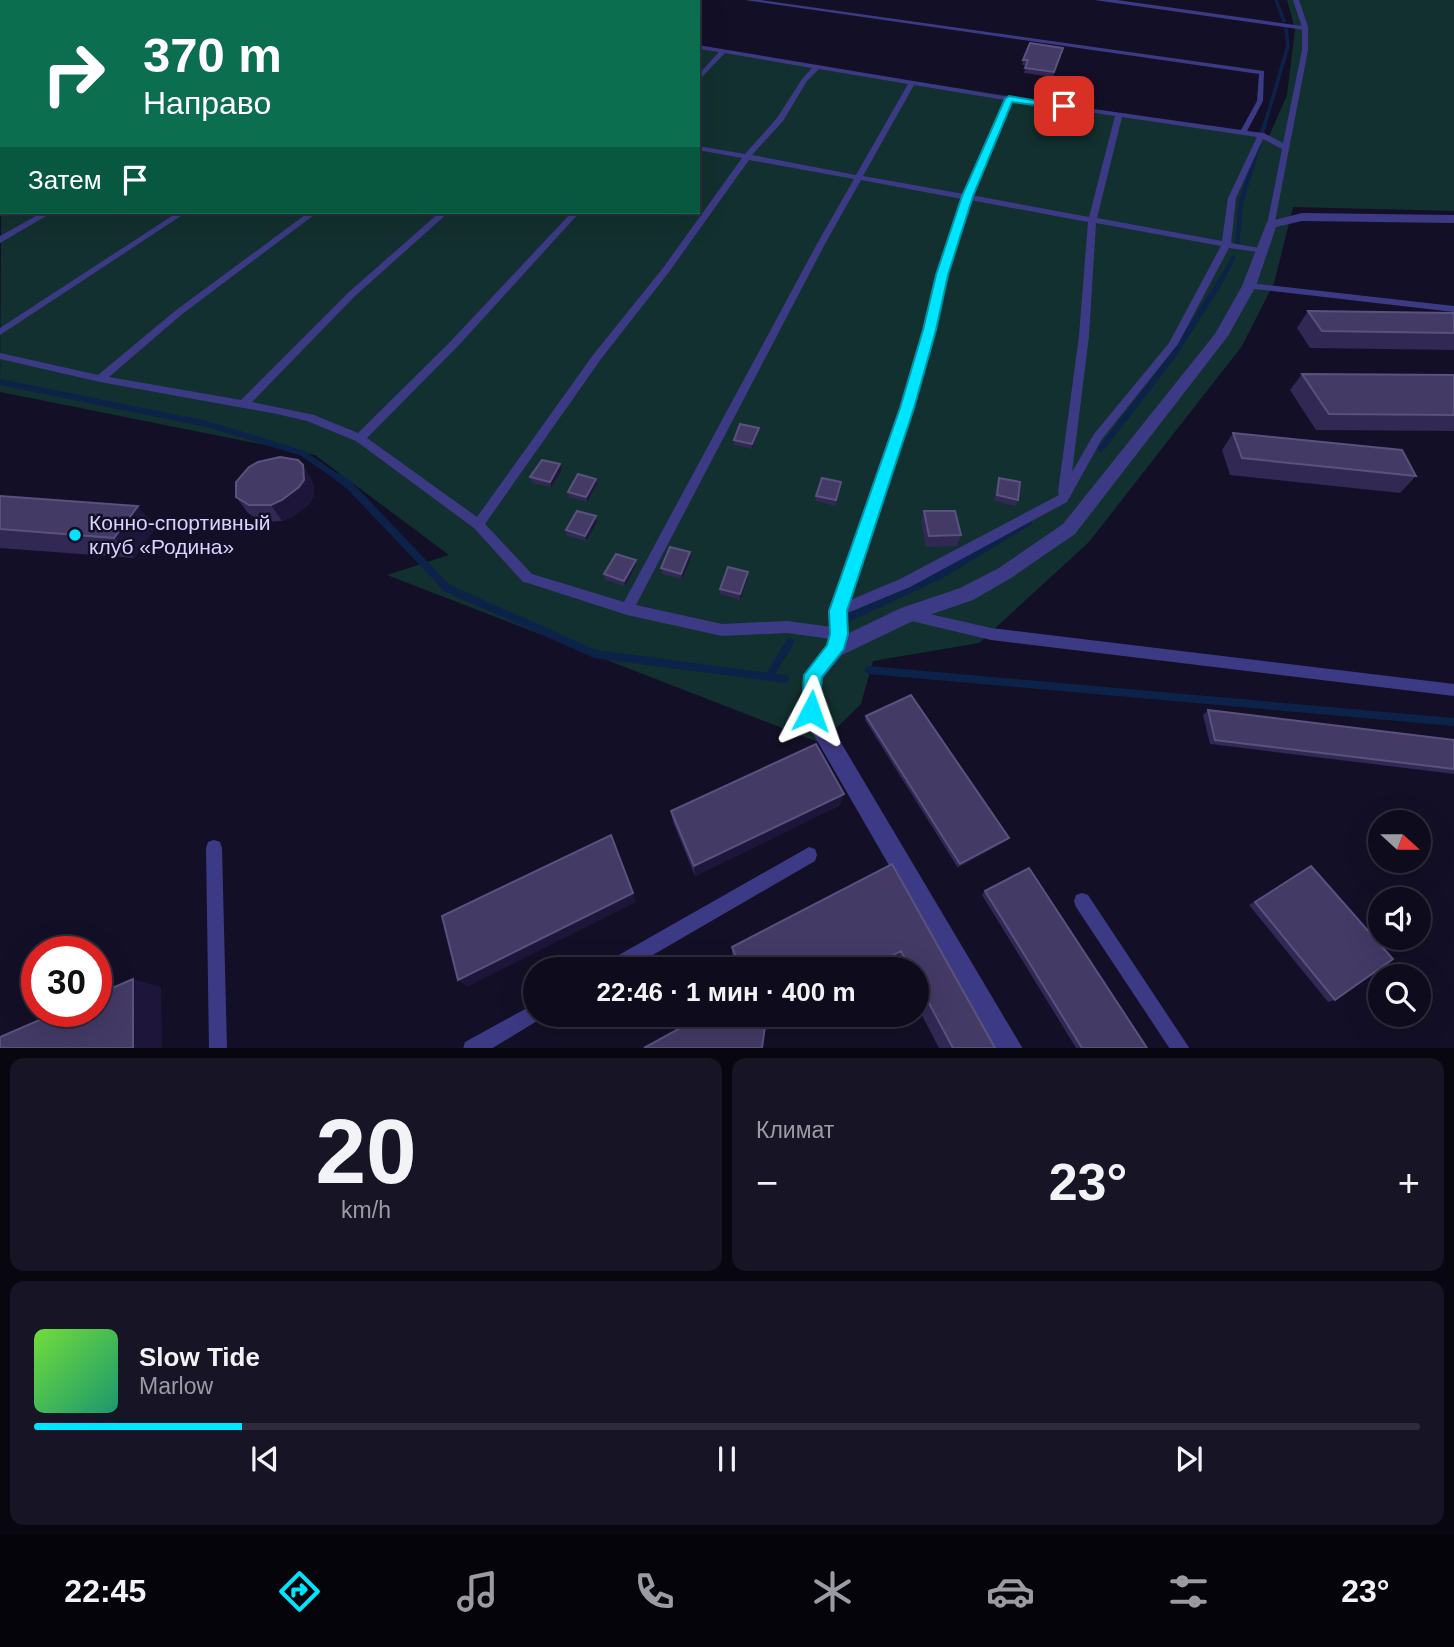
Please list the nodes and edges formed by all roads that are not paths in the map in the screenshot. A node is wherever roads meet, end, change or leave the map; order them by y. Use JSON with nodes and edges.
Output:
{"nodes":[{"id":1,"x":748,"y":0,"type":"edge"},
{"id":2,"x":1098,"y":0,"type":"edge"},
{"id":3,"x":1296,"y":0,"type":"edge"},
{"id":4,"x":1305,"y":27,"type":"junction"},
{"id":5,"x":700,"y":47,"type":"edge"},
{"id":6,"x":723,"y":52,"type":"junction"},
{"id":7,"x":816,"y":68,"type":"junction"},
{"id":8,"x":700,"y":77,"type":"edge"},
{"id":9,"x":912,"y":83,"type":"junction"},
{"id":10,"x":1009,"y":99,"type":"junction"},
{"id":11,"x":1119,"y":114,"type":"junction"},
{"id":12,"x":1243,"y":132,"type":"junction"},
{"id":13,"x":1261,"y":135,"type":"junction"},
{"id":14,"x":700,"y":148,"type":"edge"},
{"id":15,"x":1286,"y":148,"type":"junction"},
{"id":16,"x":748,"y":155,"type":"junction"},
{"id":17,"x":860,"y":176,"type":"junction"},
{"id":18,"x":967,"y":196,"type":"junction"},
{"id":19,"x":46,"y":214,"type":"edge"},
{"id":20,"x":180,"y":214,"type":"edge"},
{"id":21,"x":311,"y":214,"type":"edge"},
{"id":22,"x":443,"y":214,"type":"edge"},
{"id":23,"x":574,"y":214,"type":"edge"},
{"id":24,"x":1454,"y":219,"type":"edge"},
{"id":25,"x":1093,"y":220,"type":"junction"},
{"id":26,"x":1271,"y":225,"type":"junction"},
{"id":27,"x":0,"y":240,"type":"edge"},
{"id":28,"x":1226,"y":246,"type":"junction"},
{"id":29,"x":1262,"y":251,"type":"junction"},
{"id":30,"x":1250,"y":286,"type":"junction"},
{"id":31,"x":1454,"y":309,"type":"edge"},
{"id":32,"x":0,"y":332,"type":"edge"},
{"id":33,"x":0,"y":356,"type":"edge"},
{"id":34,"x":100,"y":379,"type":"junction"},
{"id":35,"x":243,"y":405,"type":"junction"},
{"id":36,"x":360,"y":438,"type":"junction"},
{"id":37,"x":1063,"y":499,"type":"junction"},
{"id":38,"x":478,"y":525,"type":"junction"},
{"id":39,"x":627,"y":609,"type":"junction"},
{"id":40,"x":838,"y":611,"type":"junction"},
{"id":41,"x":908,"y":614,"type":"junction"},
{"id":42,"x":837,"y":642,"type":"junction"},
{"id":43,"x":1454,"y":690,"type":"edge"},
{"id":44,"x":214,"y":848,"type":"dead end"},
{"id":45,"x":808,"y":855,"type":"dead end"},
{"id":46,"x":1082,"y":901,"type":"dead end"},
{"id":47,"x":631,"y":957,"type":"edge"},
{"id":48,"x":523,"y":1019,"type":"edge"},
{"id":49,"x":218,"y":1048,"type":"edge"},
{"id":50,"x":472,"y":1048,"type":"edge"},
{"id":51,"x":1010,"y":1048,"type":"edge"},
{"id":52,"x":1181,"y":1048,"type":"edge"}],
"edges":[{"from":1,"to":12,"type":"lane"},
{"from":2,"to":4,"type":"street"},
{"from":3,"to":4,"type":"lane"},
{"from":4,"to":15,"type":"lane"},
{"from":5,"to":6,"type":"lane"},
{"from":6,"to":7,"type":"lane"},
{"from":6,"to":8,"type":"lane"},
{"from":7,"to":9,"type":"lane"},
{"from":7,"to":16,"type":"lane"},
{"from":9,"to":10,"type":"lane"},
{"from":9,"to":17,"type":"lane"},
{"from":10,"to":11,"type":"lane"},
{"from":10,"to":18,"type":"lane"},
{"from":11,"to":12,"type":"lane"},
{"from":11,"to":25,"type":"lane"},
{"from":12,"to":13,"type":"lane"},
{"from":13,"to":15,"type":"lane"},
{"from":13,"to":28,"type":"lane"},
{"from":14,"to":16,"type":"lane"},
{"from":15,"to":26,"type":"lane"},
{"from":16,"to":17,"type":"lane"},
{"from":16,"to":38,"type":"lane"},
{"from":17,"to":18,"type":"lane"},
{"from":17,"to":39,"type":"lane"},
{"from":18,"to":25,"type":"lane"},
{"from":18,"to":40,"type":"lane"},
{"from":19,"to":27,"type":"lane"},
{"from":20,"to":32,"type":"lane"},
{"from":21,"to":34,"type":"lane"},
{"from":22,"to":35,"type":"lane"},
{"from":23,"to":36,"type":"lane"},
{"from":24,"to":26,"type":"street"},
{"from":25,"to":28,"type":"lane"},
{"from":25,"to":37,"type":"lane"},
{"from":26,"to":29,"type":"street"},
{"from":28,"to":29,"type":"lane"},
{"from":28,"to":37,"type":"lane"},
{"from":29,"to":30,"type":"street"},
{"from":30,"to":31,"type":"lane"},
{"from":30,"to":41,"type":"street"},
{"from":33,"to":34,"type":"lane"},
{"from":34,"to":35,"type":"lane"},
{"from":35,"to":36,"type":"lane"},
{"from":36,"to":38,"type":"lane"},
{"from":37,"to":40,"type":"lane"},
{"from":38,"to":39,"type":"lane"},
{"from":39,"to":42,"type":"lane"},
{"from":40,"to":42,"type":"lane"},
{"from":41,"to":42,"type":"street"},
{"from":41,"to":43,"type":"lane"},
{"from":42,"to":51,"type":"street"},
{"from":44,"to":49,"type":"lane"},
{"from":45,"to":47,"type":"lane"},
{"from":46,"to":52,"type":"lane"},
{"from":48,"to":50,"type":"lane"}]}
